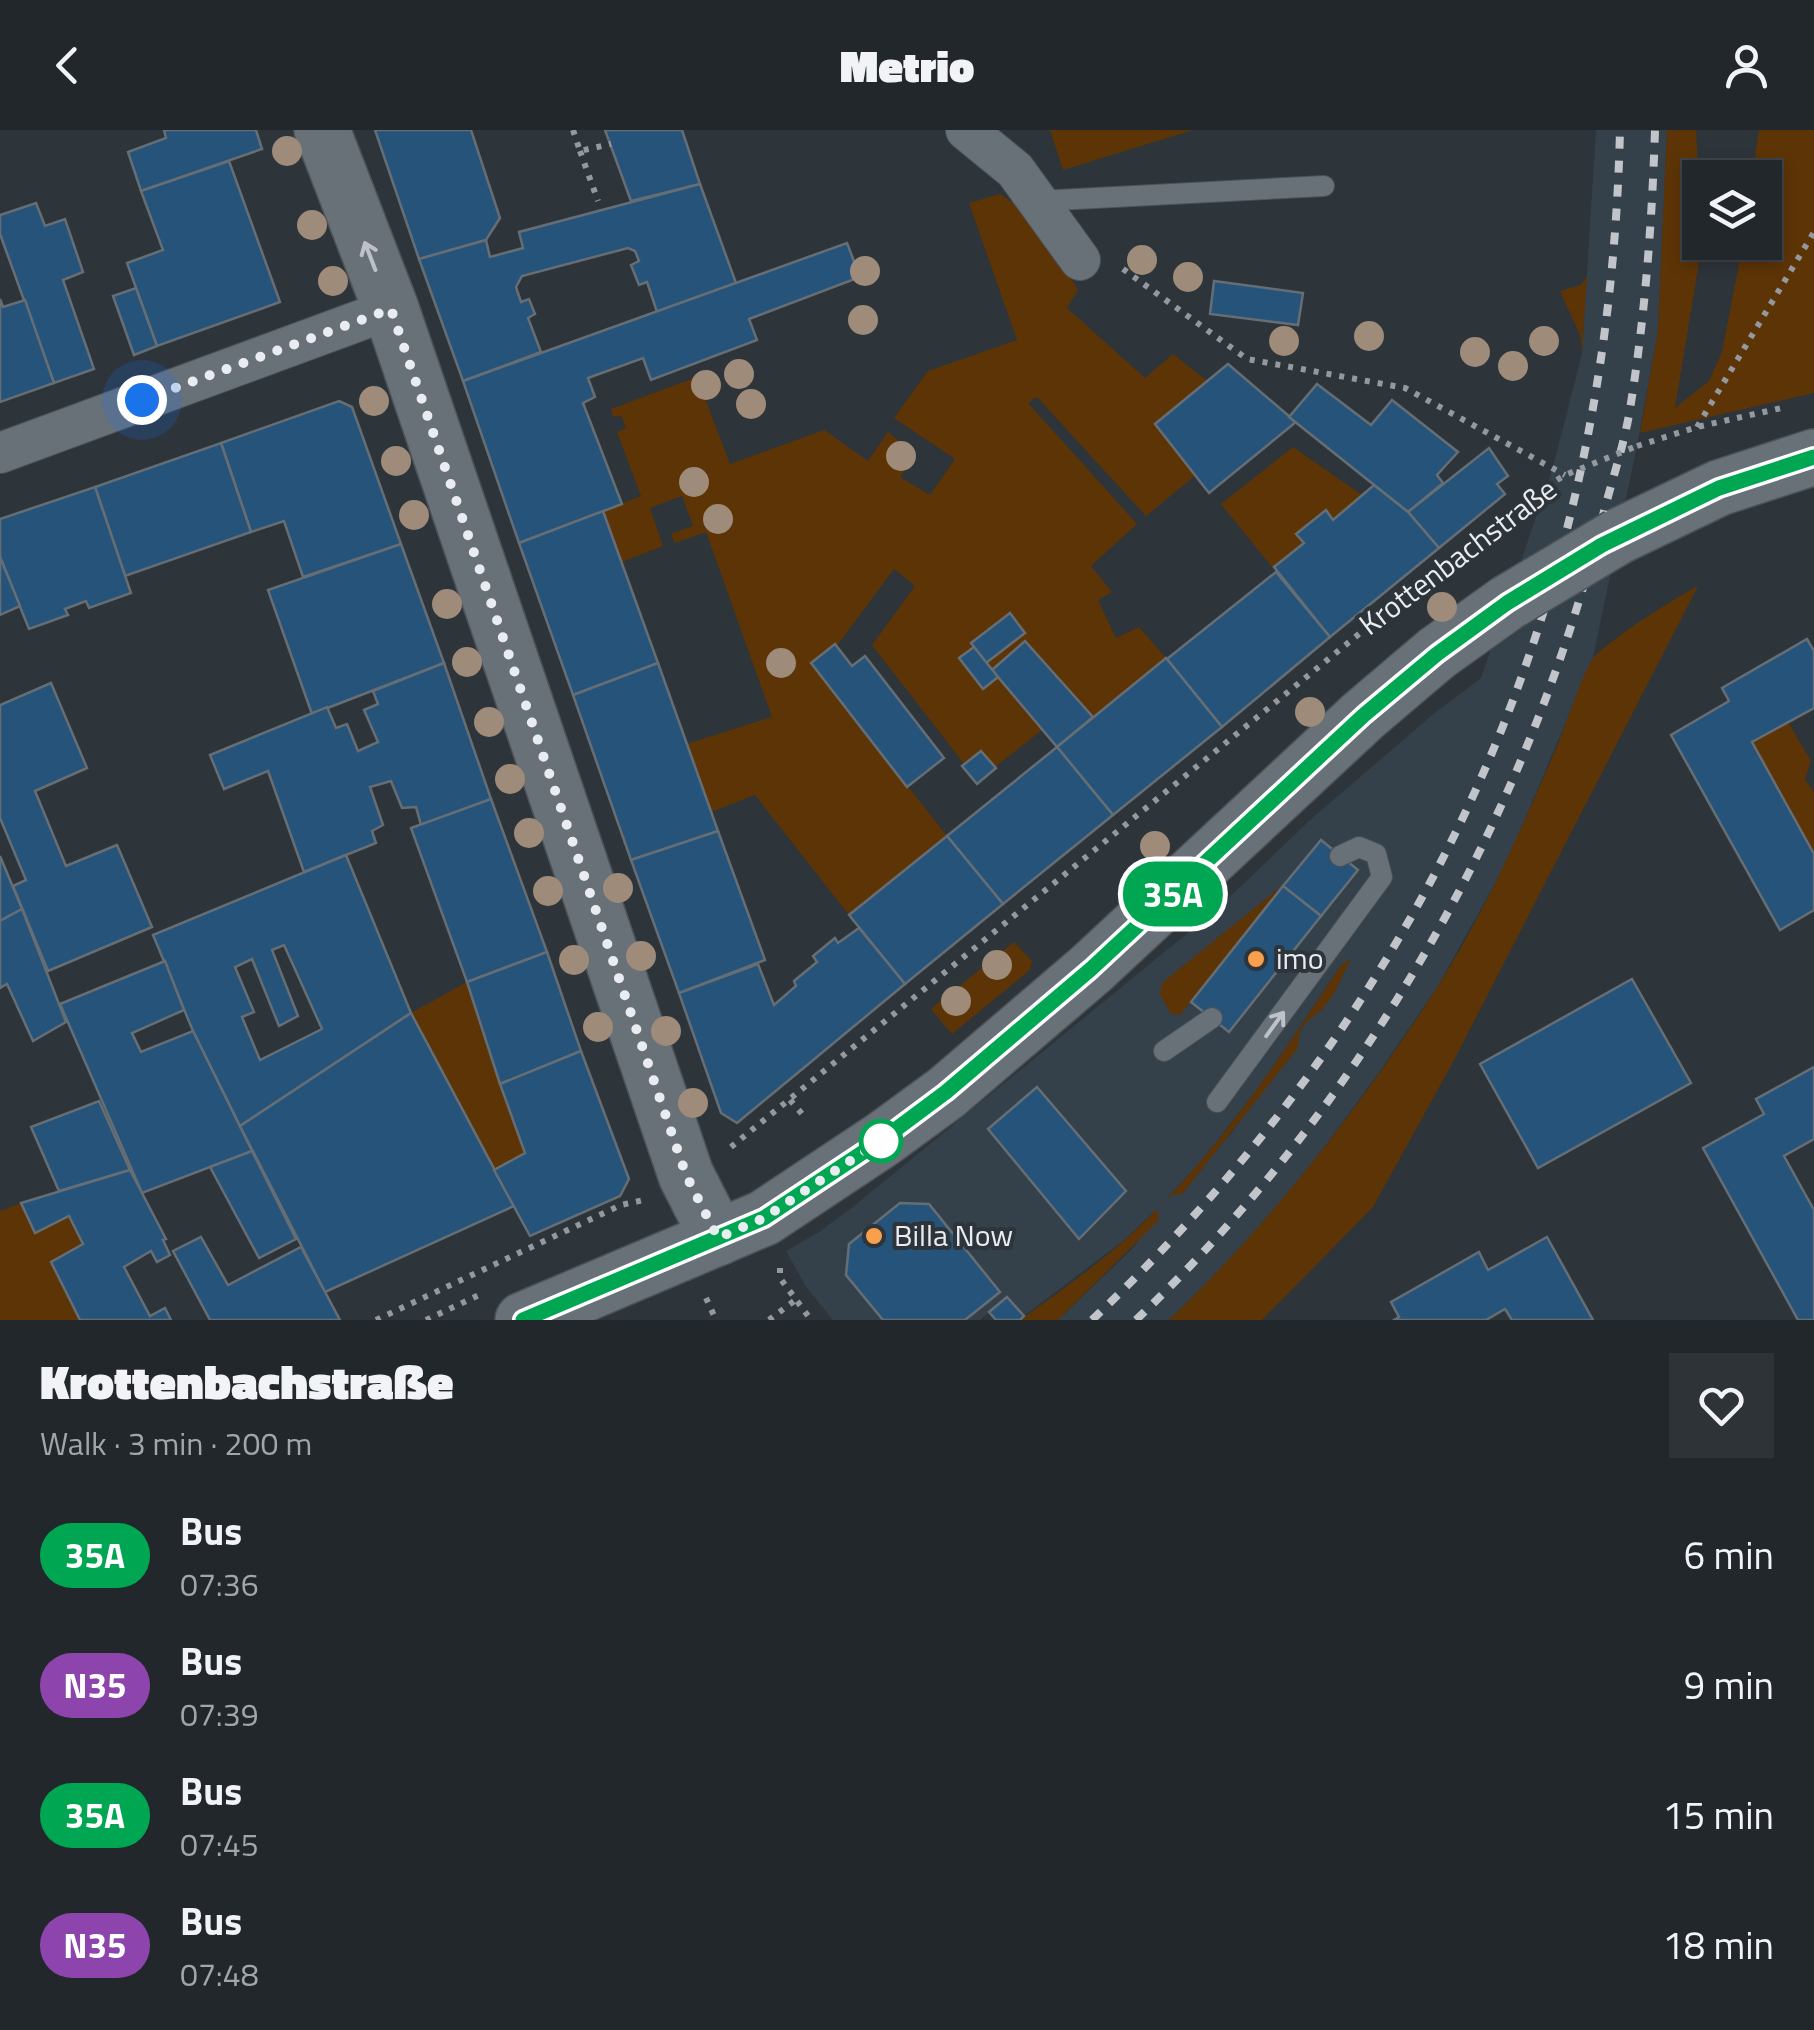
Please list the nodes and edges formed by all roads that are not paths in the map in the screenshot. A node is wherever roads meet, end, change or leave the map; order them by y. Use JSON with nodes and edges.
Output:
{"nodes":[{"id":1,"x":322,"y":130,"type":"edge"},
{"id":2,"x":966,"y":130,"type":"edge"},
{"id":3,"x":1324,"y":186,"type":"dead end"},
{"id":4,"x":1038,"y":201,"type":"junction"},
{"id":5,"x":1080,"y":260,"type":"road end"},
{"id":6,"x":391,"y":309,"type":"junction"},
{"id":7,"x":0,"y":453,"type":"edge"},
{"id":8,"x":1814,"y":457,"type":"edge"},
{"id":9,"x":1340,"y":856,"type":"dead end"},
{"id":10,"x":1212,"y":1018,"type":"dead end"},
{"id":11,"x":1164,"y":1050,"type":"dead end"},
{"id":12,"x":1218,"y":1102,"type":"dead end"},
{"id":13,"x":718,"y":1238,"type":"junction"},
{"id":14,"x":523,"y":1320,"type":"edge"}],
"edges":[{"from":6,"to":1,"type":"main road","one_way":true},
{"from":2,"to":4,"type":"street"},
{"from":3,"to":4,"type":"lane"},
{"from":4,"to":5,"type":"street"},
{"from":6,"to":7,"type":"street"},
{"from":6,"to":13,"type":"main road"},
{"from":8,"to":13,"type":"main road","bridge":true},
{"from":12,"to":9,"type":"lane","one_way":true},
{"from":10,"to":11,"type":"lane"},
{"from":13,"to":14,"type":"main road"}]}
